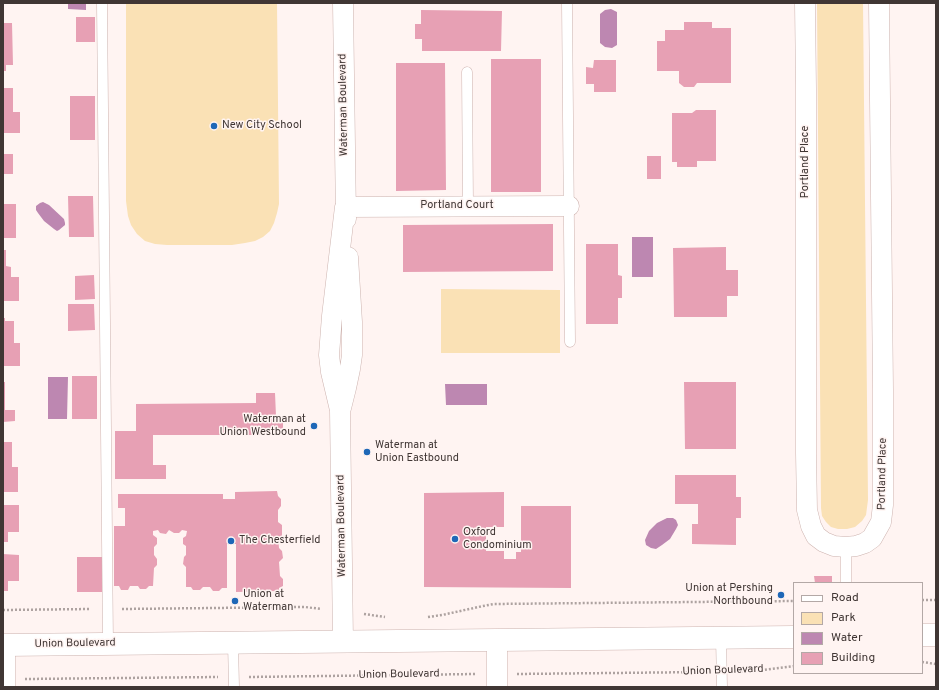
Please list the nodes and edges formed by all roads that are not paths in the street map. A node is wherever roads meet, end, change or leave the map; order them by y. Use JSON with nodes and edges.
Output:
{"nodes":[{"id":1,"x":102,"y":3,"type":"edge"},
{"id":2,"x":343,"y":3,"type":"edge"},
{"id":3,"x":567,"y":3,"type":"edge"},
{"id":4,"x":805,"y":3,"type":"edge"},
{"id":5,"x":879,"y":3,"type":"edge"},
{"id":6,"x":467,"y":72,"type":"dead end"},
{"id":7,"x":468,"y":206,"type":"junction"},
{"id":8,"x":569,"y":206,"type":"junction"},
{"id":9,"x":345,"y":207,"type":"junction"},
{"id":10,"x":570,"y":342,"type":"dead end"},
{"id":11,"x":846,"y":547,"type":"junction"},
{"id":12,"x":846,"y":582,"type":"edge"},
{"id":13,"x":923,"y":635,"type":"edge"},
{"id":14,"x":936,"y":635,"type":"edge"},
{"id":15,"x":722,"y":637,"type":"junction"},
{"id":16,"x":793,"y":637,"type":"edge"},
{"id":17,"x":497,"y":640,"type":"junction"},
{"id":18,"x":343,"y":642,"type":"junction"},
{"id":19,"x":232,"y":643,"type":"junction"},
{"id":20,"x":108,"y":644,"type":"junction"},
{"id":21,"x":4,"y":645,"type":"edge"},
{"id":22,"x":497,"y":681,"type":"edge"},
{"id":23,"x":234,"y":682,"type":"edge"},
{"id":24,"x":5,"y":683,"type":"edge"},
{"id":25,"x":722,"y":687,"type":"edge"}],
"edges":[{"from":1,"to":20,"type":"lane"},
{"from":2,"to":9,"type":"street","name":"Waterman Boulevard"},
{"from":3,"to":8,"type":"lane"},
{"from":4,"to":11,"type":"street","name":"Portland Place"},
{"from":5,"to":11,"type":"street","name":"Portland Place"},
{"from":6,"to":7,"type":"lane"},
{"from":7,"to":8,"type":"street","name":"Portland Court"},
{"from":7,"to":9,"type":"street","name":"Portland Court"},
{"from":8,"to":10,"type":"lane"},
{"from":9,"to":18,"type":"street","name":"Waterman Boulevard"},
{"from":11,"to":12,"type":"lane"},
{"from":13,"to":14,"type":"main road"},
{"from":15,"to":16,"type":"main road","name":"Union Boulevard"},
{"from":15,"to":17,"type":"main road","name":"Union Boulevard"},
{"from":15,"to":25,"type":"lane"},
{"from":17,"to":18,"type":"main road","name":"Union Boulevard"},
{"from":17,"to":22,"type":"street"},
{"from":18,"to":19,"type":"main road","name":"Union Boulevard"},
{"from":19,"to":20,"type":"main road","name":"Union Boulevard"},
{"from":19,"to":23,"type":"lane"},
{"from":20,"to":21,"type":"main road","name":"Union Boulevard"},
{"from":21,"to":24,"type":"street"}]}
